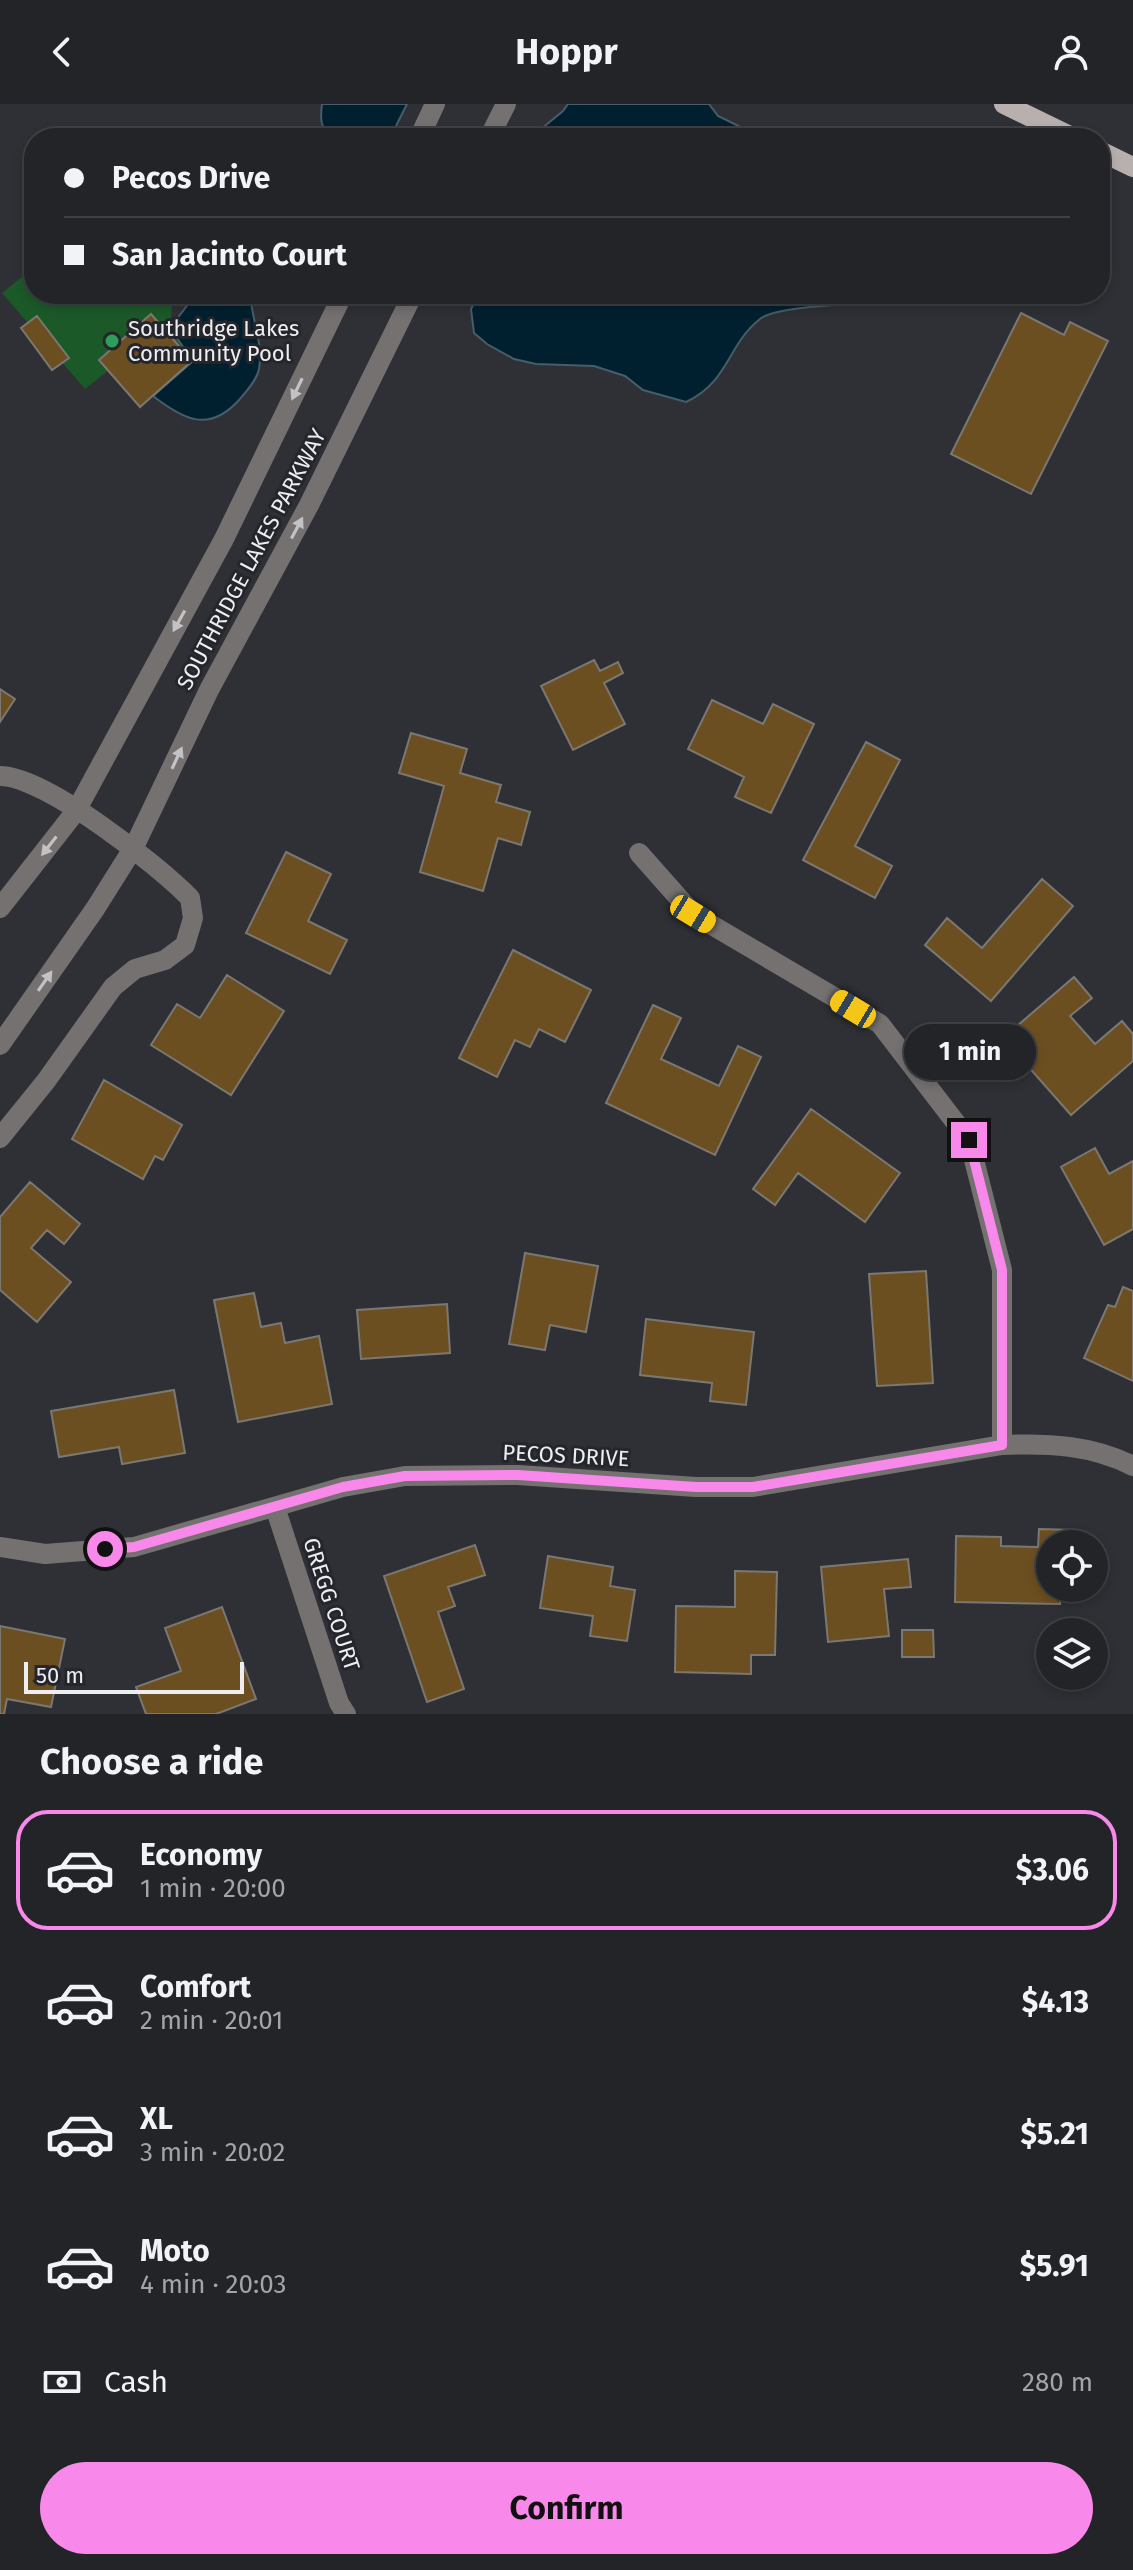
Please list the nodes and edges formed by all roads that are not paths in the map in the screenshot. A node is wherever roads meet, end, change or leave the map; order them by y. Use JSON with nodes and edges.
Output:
{"nodes":[{"id":1,"x":435,"y":104,"type":"edge"},
{"id":2,"x":506,"y":104,"type":"edge"},
{"id":3,"x":1004,"y":104,"type":"edge"},
{"id":4,"x":424,"y":128,"type":"edge"},
{"id":5,"x":494,"y":128,"type":"edge"},
{"id":6,"x":1053,"y":128,"type":"edge"},
{"id":7,"x":1110,"y":156,"type":"edge"},
{"id":8,"x":1133,"y":167,"type":"edge"},
{"id":9,"x":338,"y":304,"type":"edge"},
{"id":10,"x":408,"y":304,"type":"edge"},
{"id":11,"x":0,"y":776,"type":"edge"},
{"id":12,"x":76,"y":811,"type":"junction"},
{"id":13,"x":134,"y":847,"type":"junction"},
{"id":14,"x":639,"y":853,"type":"dead end"},
{"id":15,"x":0,"y":908,"type":"edge"},
{"id":16,"x":0,"y":1045,"type":"edge"},
{"id":17,"x":0,"y":1138,"type":"edge"},
{"id":18,"x":1002,"y":1445,"type":"junction"},
{"id":19,"x":1133,"y":1466,"type":"edge"},
{"id":20,"x":275,"y":1507,"type":"junction"},
{"id":21,"x":0,"y":1547,"type":"edge"},
{"id":22,"x":346,"y":1714,"type":"edge"}],
"edges":[{"from":1,"to":4,"type":"street"},
{"from":2,"to":5,"type":"street"},
{"from":3,"to":6,"type":"main road"},
{"from":7,"to":8,"type":"main road"},
{"from":9,"to":12,"type":"street","name":"SOUTHRIDGE LAKES PARKWAY","one_way":true},
{"from":13,"to":10,"type":"street","name":"SOUTHRIDGE LAKES PARKWAY","one_way":true},
{"from":11,"to":12,"type":"street"},
{"from":12,"to":13,"type":"street"},
{"from":12,"to":15,"type":"street","name":"SOUTHRIDGE LAKES PARKWAY","one_way":true},
{"from":16,"to":13,"type":"street","name":"SOUTHRIDGE LAKES PARKWAY","one_way":true},
{"from":13,"to":17,"type":"street"},
{"from":14,"to":18,"type":"street"},
{"from":18,"to":19,"type":"street","name":"PECOS DRIVE"},
{"from":18,"to":20,"type":"street","name":"PECOS DRIVE"},
{"from":20,"to":21,"type":"street","name":"PECOS DRIVE"},
{"from":20,"to":22,"type":"street","name":"GREGG COURT"}]}
